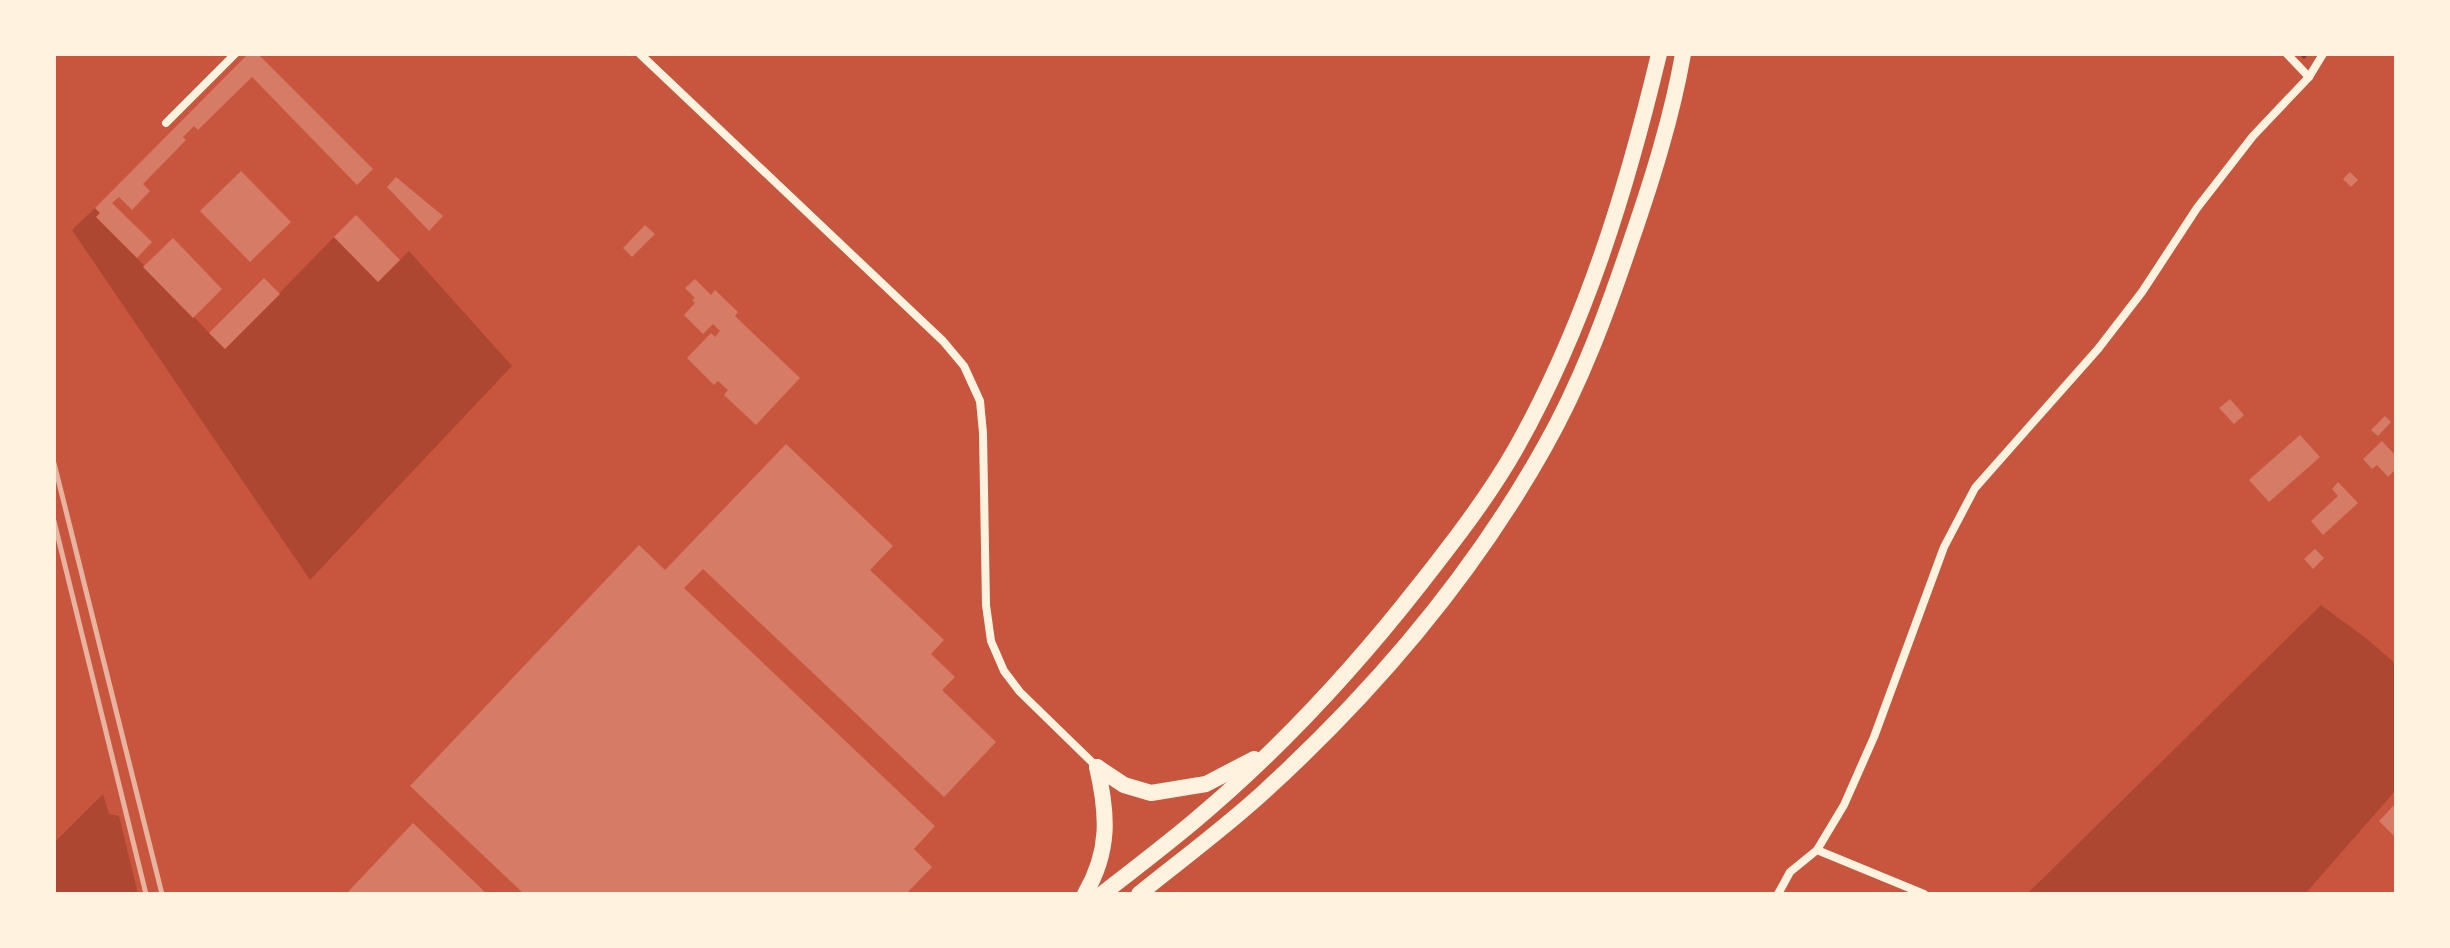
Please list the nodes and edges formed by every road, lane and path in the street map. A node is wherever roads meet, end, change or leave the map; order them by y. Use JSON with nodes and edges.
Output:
{"nodes":[{"id":1,"x":235,"y":54,"type":"edge"},
{"id":2,"x":640,"y":54,"type":"edge"},
{"id":3,"x":1659,"y":54,"type":"edge"},
{"id":4,"x":1683,"y":54,"type":"edge"},
{"id":5,"x":2287,"y":54,"type":"edge"},
{"id":6,"x":2323,"y":54,"type":"edge"},
{"id":7,"x":2309,"y":77,"type":"junction"},
{"id":8,"x":166,"y":123,"type":"dead end"},
{"id":9,"x":1271,"y":750,"type":"junction"},
{"id":10,"x":1097,"y":767,"type":"junction"},
{"id":11,"x":1817,"y":850,"type":"junction"},
{"id":12,"x":1085,"y":894,"type":"edge"},
{"id":13,"x":1102,"y":894,"type":"edge"},
{"id":14,"x":1139,"y":894,"type":"edge"},
{"id":15,"x":1778,"y":894,"type":"edge"},
{"id":16,"x":1924,"y":894,"type":"edge"}],
"edges":[{"from":1,"to":8,"type":"street"},
{"from":2,"to":10,"type":"street"},
{"from":3,"to":9,"type":"highway"},
{"from":4,"to":14,"type":"highway"},
{"from":5,"to":7,"type":"street"},
{"from":6,"to":7,"type":"street"},
{"from":7,"to":11,"type":"street"},
{"from":9,"to":10,"type":"highway"},
{"from":9,"to":13,"type":"highway"},
{"from":10,"to":12,"type":"highway"},
{"from":11,"to":15,"type":"street"},
{"from":11,"to":16,"type":"street"}]}
